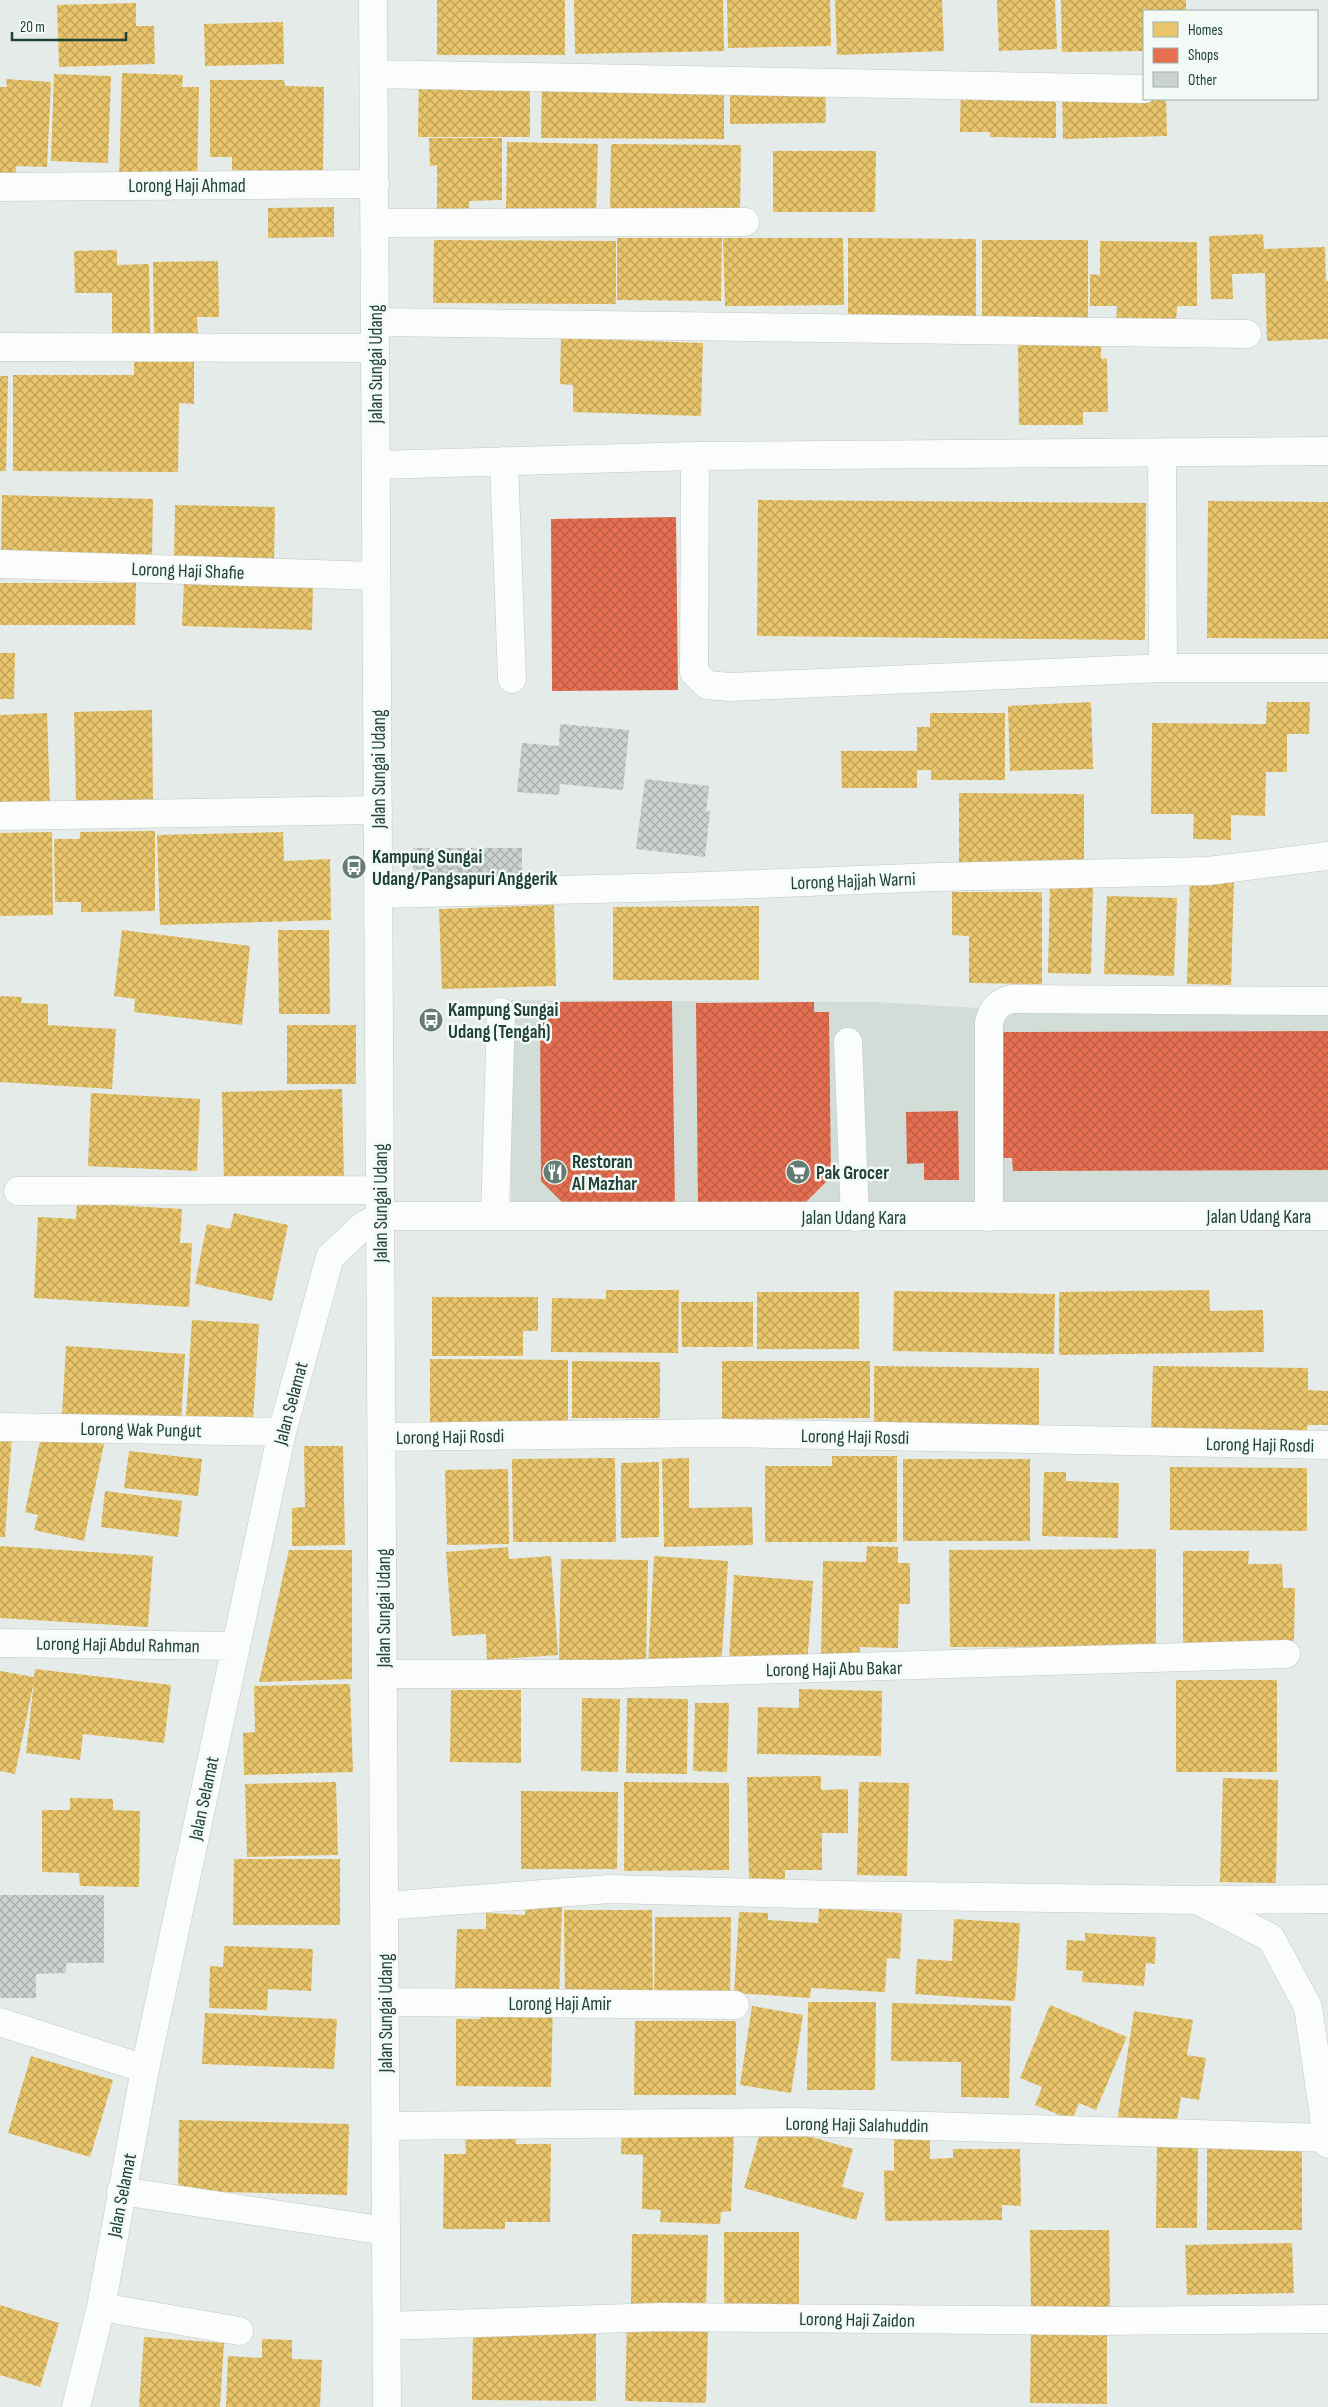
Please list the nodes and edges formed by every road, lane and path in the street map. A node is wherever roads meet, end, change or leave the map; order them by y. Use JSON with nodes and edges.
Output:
{"nodes":[{"id":1,"x":373,"y":0,"type":"edge"},
{"id":2,"x":374,"y":74,"type":"junction"},
{"id":3,"x":1143,"y":89,"type":"edge"},
{"id":4,"x":374,"y":184,"type":"junction"},
{"id":5,"x":0,"y":187,"type":"edge"},
{"id":6,"x":744,"y":222,"type":"dead end"},
{"id":7,"x":374,"y":223,"type":"junction"},
{"id":8,"x":1247,"y":334,"type":"dead end"},
{"id":9,"x":375,"y":335,"type":"junction"},
{"id":10,"x":0,"y":347,"type":"edge"},
{"id":11,"x":1328,"y":452,"type":"edge"},
{"id":12,"x":1162,"y":453,"type":"junction"},
{"id":13,"x":695,"y":456,"type":"junction"},
{"id":14,"x":504,"y":462,"type":"junction"},
{"id":15,"x":376,"y":465,"type":"junction"},
{"id":16,"x":0,"y":564,"type":"edge"},
{"id":17,"x":376,"y":576,"type":"junction"},
{"id":18,"x":1163,"y":668,"type":"junction"},
{"id":19,"x":1328,"y":668,"type":"edge"},
{"id":20,"x":512,"y":679,"type":"dead end"},
{"id":21,"x":378,"y":810,"type":"junction"},
{"id":22,"x":0,"y":816,"type":"edge"},
{"id":23,"x":1328,"y":856,"type":"edge"},
{"id":24,"x":378,"y":894,"type":"junction"},
{"id":25,"x":1328,"y":1001,"type":"edge"},
{"id":26,"x":500,"y":1012,"type":"dead end"},
{"id":27,"x":848,"y":1042,"type":"dead end"},
{"id":28,"x":18,"y":1191,"type":"dead end"},
{"id":29,"x":380,"y":1203,"type":"junction"},
{"id":30,"x":495,"y":1216,"type":"junction"},
{"id":31,"x":1328,"y":1216,"type":"edge"},
{"id":32,"x":854,"y":1217,"type":"junction"},
{"id":33,"x":990,"y":1217,"type":"junction"},
{"id":34,"x":0,"y":1427,"type":"edge"},
{"id":35,"x":282,"y":1432,"type":"junction"},
{"id":36,"x":382,"y":1437,"type":"junction"},
{"id":37,"x":1328,"y":1445,"type":"edge"},
{"id":38,"x":0,"y":1643,"type":"edge"},
{"id":39,"x":236,"y":1646,"type":"junction"},
{"id":40,"x":1286,"y":1654,"type":"dead end"},
{"id":41,"x":383,"y":1674,"type":"junction"},
{"id":42,"x":1328,"y":1899,"type":"edge"},
{"id":43,"x":1197,"y":1900,"type":"junction"},
{"id":44,"x":384,"y":1906,"type":"junction"},
{"id":45,"x":385,"y":2002,"type":"junction"},
{"id":46,"x":735,"y":2005,"type":"dead end"},
{"id":47,"x":0,"y":2022,"type":"edge"},
{"id":48,"x":145,"y":2069,"type":"junction"},
{"id":49,"x":386,"y":2126,"type":"junction"},
{"id":50,"x":1328,"y":2138,"type":"edge"},
{"id":51,"x":1328,"y":2144,"type":"edge"},
{"id":52,"x":121,"y":2191,"type":"junction"},
{"id":53,"x":386,"y":2231,"type":"junction"},
{"id":54,"x":101,"y":2307,"type":"junction"},
{"id":55,"x":1328,"y":2319,"type":"edge"},
{"id":56,"x":387,"y":2326,"type":"junction"},
{"id":57,"x":239,"y":2331,"type":"dead end"},
{"id":58,"x":76,"y":2407,"type":"edge"},
{"id":59,"x":387,"y":2407,"type":"edge"}],
"edges":[{"from":1,"to":2,"type":"street","name":"Jalan Sungai Udang"},
{"from":2,"to":3,"type":"street"},
{"from":2,"to":4,"type":"street","name":"Jalan Sungai Udang"},
{"from":4,"to":5,"type":"street","name":"Lorong Haji Ahmad"},
{"from":4,"to":7,"type":"street","name":"Jalan Sungai Udang"},
{"from":6,"to":7,"type":"street"},
{"from":7,"to":9,"type":"street","name":"Jalan Sungai Udang"},
{"from":8,"to":9,"type":"street"},
{"from":9,"to":10,"type":"street"},
{"from":9,"to":15,"type":"street","name":"Jalan Sungai Udang"},
{"from":11,"to":12,"type":"street"},
{"from":12,"to":13,"type":"street"},
{"from":12,"to":18,"type":"street"},
{"from":13,"to":14,"type":"street"},
{"from":13,"to":18,"type":"street"},
{"from":14,"to":15,"type":"street"},
{"from":14,"to":20,"type":"street"},
{"from":15,"to":17,"type":"street","name":"Jalan Sungai Udang"},
{"from":16,"to":17,"type":"street","name":"Lorong Haji Shafie"},
{"from":17,"to":21,"type":"street","name":"Jalan Sungai Udang"},
{"from":18,"to":19,"type":"street"},
{"from":21,"to":22,"type":"street"},
{"from":21,"to":24,"type":"street","name":"Jalan Sungai Udang"},
{"from":23,"to":24,"type":"street","name":"Lorong Hajjah Warni"},
{"from":24,"to":29,"type":"street","name":"Jalan Sungai Udang"},
{"from":25,"to":33,"type":"street"},
{"from":26,"to":30,"type":"street"},
{"from":27,"to":32,"type":"street"},
{"from":28,"to":29,"type":"street","name":"Jalan Udang Kara"},
{"from":29,"to":30,"type":"street","name":"Jalan Udang Kara"},
{"from":29,"to":35,"type":"street","name":"Jalan Selamat"},
{"from":29,"to":36,"type":"street","name":"Jalan Sungai Udang"},
{"from":30,"to":32,"type":"street","name":"Jalan Udang Kara"},
{"from":31,"to":33,"type":"street","name":"Jalan Udang Kara"},
{"from":32,"to":33,"type":"street","name":"Jalan Udang Kara"},
{"from":34,"to":35,"type":"street","name":"Lorong Wak Pungut"},
{"from":35,"to":39,"type":"street","name":"Jalan Selamat"},
{"from":36,"to":37,"type":"street","name":"Lorong Haji Rosdi"},
{"from":36,"to":41,"type":"street","name":"Jalan Sungai Udang"},
{"from":38,"to":39,"type":"street","name":"Lorong Haji Abdul Rahman"},
{"from":39,"to":48,"type":"street","name":"Jalan Selamat"},
{"from":40,"to":41,"type":"street","name":"Lorong Haji Abu Bakar"},
{"from":41,"to":44,"type":"street","name":"Jalan Sungai Udang"},
{"from":42,"to":43,"type":"street"},
{"from":43,"to":44,"type":"street"},
{"from":43,"to":50,"type":"street"},
{"from":44,"to":45,"type":"street","name":"Jalan Sungai Udang"},
{"from":45,"to":46,"type":"street","name":"Lorong Haji Amir"},
{"from":45,"to":49,"type":"street","name":"Jalan Sungai Udang"},
{"from":47,"to":48,"type":"street"},
{"from":48,"to":52,"type":"street","name":"Jalan Selamat"},
{"from":49,"to":50,"type":"street","name":"Lorong Haji Salahuddin"},
{"from":49,"to":53,"type":"street","name":"Jalan Sungai Udang"},
{"from":50,"to":51,"type":"street"},
{"from":52,"to":53,"type":"street"},
{"from":52,"to":54,"type":"street","name":"Jalan Selamat"},
{"from":53,"to":56,"type":"street","name":"Jalan Sungai Udang"},
{"from":54,"to":57,"type":"street"},
{"from":54,"to":58,"type":"street","name":"Jalan Selamat"},
{"from":55,"to":56,"type":"street","name":"Lorong Haji Zaidon"},
{"from":56,"to":59,"type":"street","name":"Jalan Sungai Udang"}]}
